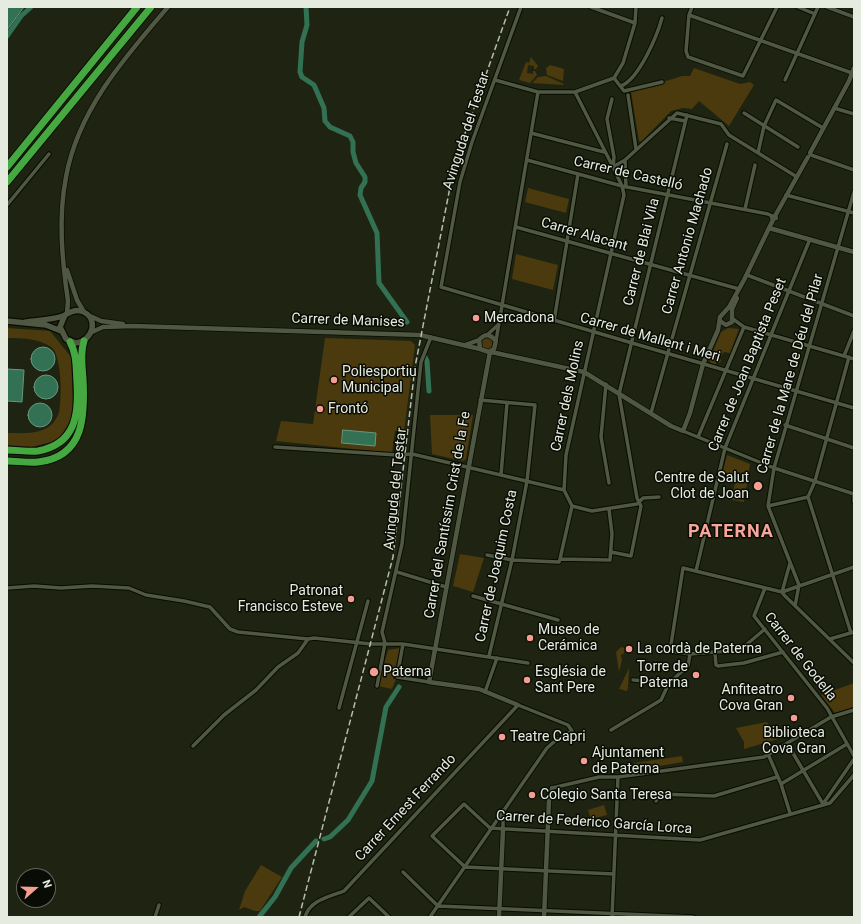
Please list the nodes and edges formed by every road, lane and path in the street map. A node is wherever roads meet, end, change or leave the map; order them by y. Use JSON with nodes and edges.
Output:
{"nodes":[{"id":1,"x":137,"y":7,"type":"edge"},
{"id":2,"x":151,"y":7,"type":"edge"},
{"id":3,"x":168,"y":7,"type":"edge"},
{"id":4,"x":521,"y":7,"type":"edge"},
{"id":5,"x":591,"y":7,"type":"edge"},
{"id":6,"x":636,"y":7,"type":"edge"},
{"id":7,"x":692,"y":7,"type":"edge"},
{"id":8,"x":777,"y":7,"type":"edge"},
{"id":9,"x":798,"y":7,"type":"edge"},
{"id":10,"x":818,"y":7,"type":"edge"},
{"id":11,"x":827,"y":7,"type":"edge"},
{"id":12,"x":815,"y":14,"type":"junction"},
{"id":13,"x":689,"y":15,"type":"junction"},
{"id":14,"x":854,"y":17,"type":"edge"},
{"id":15,"x":662,"y":18,"type":"dead end"},
{"id":16,"x":635,"y":23,"type":"junction"},
{"id":17,"x":761,"y":41,"type":"junction"},
{"id":18,"x":797,"y":54,"type":"junction"},
{"id":19,"x":853,"y":74,"type":"edge"},
{"id":20,"x":614,"y":78,"type":"junction"},
{"id":21,"x":495,"y":80,"type":"junction"},
{"id":22,"x":785,"y":80,"type":"dead end"},
{"id":23,"x":76,"y":82,"type":"junction"},
{"id":24,"x":662,"y":82,"type":"dead end"},
{"id":25,"x":621,"y":86,"type":"junction"},
{"id":26,"x":538,"y":92,"type":"junction"},
{"id":27,"x":575,"y":92,"type":"junction"},
{"id":28,"x":628,"y":95,"type":"dead end"},
{"id":29,"x":612,"y":99,"type":"dead end"},
{"id":30,"x":834,"y":108,"type":"junction"},
{"id":31,"x":744,"y":113,"type":"dead end"},
{"id":32,"x":854,"y":114,"type":"edge"},
{"id":33,"x":687,"y":115,"type":"junction"},
{"id":34,"x":669,"y":118,"type":"junction"},
{"id":35,"x":685,"y":121,"type":"junction"},
{"id":36,"x":764,"y":126,"type":"junction"},
{"id":37,"x":823,"y":128,"type":"junction"},
{"id":38,"x":532,"y":133,"type":"junction"},
{"id":39,"x":727,"y":144,"type":"dead end"},
{"id":40,"x":798,"y":146,"type":"dead end"},
{"id":41,"x":636,"y":149,"type":"junction"},
{"id":42,"x":604,"y":152,"type":"junction"},
{"id":43,"x":758,"y":153,"type":"junction"},
{"id":44,"x":49,"y":154,"type":"dead end"},
{"id":45,"x":810,"y":155,"type":"junction"},
{"id":46,"x":7,"y":159,"type":"edge"},
{"id":47,"x":527,"y":160,"type":"junction"},
{"id":48,"x":625,"y":160,"type":"junction"},
{"id":49,"x":755,"y":165,"type":"dead end"},
{"id":50,"x":7,"y":167,"type":"edge"},
{"id":51,"x":613,"y":167,"type":"junction"},
{"id":52,"x":854,"y":170,"type":"edge"},
{"id":53,"x":578,"y":174,"type":"junction"},
{"id":54,"x":797,"y":177,"type":"junction"},
{"id":55,"x":7,"y":182,"type":"edge"},
{"id":56,"x":624,"y":187,"type":"junction"},
{"id":57,"x":854,"y":192,"type":"edge"},
{"id":58,"x":786,"y":195,"type":"junction"},
{"id":59,"x":667,"y":196,"type":"junction"},
{"id":60,"x":710,"y":203,"type":"junction"},
{"id":61,"x":7,"y":205,"type":"edge"},
{"id":62,"x":745,"y":209,"type":"junction"},
{"id":63,"x":848,"y":211,"type":"junction"},
{"id":64,"x":854,"y":212,"type":"edge"},
{"id":65,"x":773,"y":217,"type":"junction"},
{"id":66,"x":516,"y":227,"type":"junction"},
{"id":67,"x":769,"y":228,"type":"junction"},
{"id":68,"x":810,"y":240,"type":"junction"},
{"id":69,"x":567,"y":242,"type":"junction"},
{"id":70,"x":838,"y":248,"type":"junction"},
{"id":71,"x":854,"y":252,"type":"edge"},
{"id":72,"x":610,"y":254,"type":"junction"},
{"id":73,"x":64,"y":259,"type":"junction"},
{"id":74,"x":650,"y":265,"type":"junction"},
{"id":75,"x":690,"y":275,"type":"junction"},
{"id":76,"x":747,"y":275,"type":"junction"},
{"id":77,"x":744,"y":280,"type":"junction"},
{"id":78,"x":441,"y":287,"type":"joint"},
{"id":79,"x":739,"y":289,"type":"junction"},
{"id":80,"x":789,"y":291,"type":"junction"},
{"id":81,"x":822,"y":303,"type":"junction"},
{"id":82,"x":502,"y":306,"type":"junction"},
{"id":83,"x":725,"y":312,"type":"junction"},
{"id":84,"x":66,"y":314,"type":"junction"},
{"id":85,"x":86,"y":314,"type":"junction"},
{"id":86,"x":732,"y":314,"type":"junction"},
{"id":87,"x":854,"y":316,"type":"edge"},
{"id":88,"x":733,"y":319,"type":"junction"},
{"id":89,"x":7,"y":321,"type":"edge"},
{"id":90,"x":554,"y":321,"type":"junction"},
{"id":91,"x":720,"y":321,"type":"junction"},
{"id":92,"x":26,"y":322,"type":"junction"},
{"id":93,"x":499,"y":323,"type":"junction"},
{"id":94,"x":726,"y":325,"type":"junction"},
{"id":95,"x":133,"y":326,"type":"junction"},
{"id":96,"x":744,"y":327,"type":"junction"},
{"id":97,"x":718,"y":330,"type":"junction"},
{"id":98,"x":61,"y":331,"type":"junction"},
{"id":99,"x":92,"y":332,"type":"junction"},
{"id":100,"x":854,"y":332,"type":"edge"},
{"id":101,"x":593,"y":333,"type":"junction"},
{"id":102,"x":771,"y":334,"type":"junction"},
{"id":103,"x":487,"y":335,"type":"junction"},
{"id":104,"x":431,"y":337,"type":"junction"},
{"id":105,"x":479,"y":340,"type":"junction"},
{"id":106,"x":84,"y":341,"type":"junction"},
{"id":107,"x":70,"y":342,"type":"junction"},
{"id":108,"x":496,"y":343,"type":"junction"},
{"id":109,"x":632,"y":343,"type":"junction"},
{"id":110,"x":463,"y":345,"type":"junction"},
{"id":111,"x":809,"y":346,"type":"junction"},
{"id":112,"x":480,"y":349,"type":"junction"},
{"id":113,"x":490,"y":352,"type":"junction"},
{"id":114,"x":504,"y":354,"type":"junction"},
{"id":115,"x":668,"y":354,"type":"junction"},
{"id":116,"x":844,"y":356,"type":"junction"},
{"id":117,"x":849,"y":357,"type":"junction"},
{"id":118,"x":854,"y":359,"type":"edge"},
{"id":119,"x":703,"y":364,"type":"junction"},
{"id":120,"x":726,"y":371,"type":"junction"},
{"id":121,"x":584,"y":372,"type":"junction"},
{"id":122,"x":752,"y":379,"type":"junction"},
{"id":123,"x":606,"y":384,"type":"junction"},
{"id":124,"x":796,"y":391,"type":"junction"},
{"id":125,"x":619,"y":394,"type":"junction"},
{"id":126,"x":480,"y":400,"type":"junction"},
{"id":127,"x":508,"y":403,"type":"junction"},
{"id":128,"x":837,"y":403,"type":"junction"},
{"id":129,"x":854,"y":408,"type":"edge"},
{"id":130,"x":651,"y":413,"type":"junction"},
{"id":131,"x":785,"y":425,"type":"junction"},
{"id":132,"x":683,"y":430,"type":"junction"},
{"id":133,"x":399,"y":434,"type":"dead end"},
{"id":134,"x":698,"y":437,"type":"junction"},
{"id":135,"x":827,"y":439,"type":"junction"},
{"id":136,"x":275,"y":447,"type":"dead end"},
{"id":137,"x":725,"y":448,"type":"junction"},
{"id":138,"x":854,"y":448,"type":"edge"},
{"id":139,"x":7,"y":450,"type":"edge"},
{"id":140,"x":412,"y":454,"type":"junction"},
{"id":141,"x":397,"y":455,"type":"junction"},
{"id":142,"x":7,"y":461,"type":"edge"},
{"id":143,"x":468,"y":467,"type":"junction"},
{"id":144,"x":774,"y":468,"type":"junction"},
{"id":145,"x":501,"y":475,"type":"junction"},
{"id":146,"x":527,"y":481,"type":"junction"},
{"id":147,"x":815,"y":481,"type":"junction"},
{"id":148,"x":610,"y":483,"type":"dead end"},
{"id":149,"x":564,"y":490,"type":"junction"},
{"id":150,"x":854,"y":494,"type":"edge"},
{"id":151,"x":808,"y":497,"type":"junction"},
{"id":152,"x":659,"y":498,"type":"dead end"},
{"id":153,"x":639,"y":502,"type":"junction"},
{"id":154,"x":854,"y":502,"type":"edge"},
{"id":155,"x":572,"y":506,"type":"junction"},
{"id":156,"x":768,"y":506,"type":"junction"},
{"id":157,"x":609,"y":509,"type":"junction"},
{"id":158,"x":611,"y":552,"type":"junction"},
{"id":159,"x":487,"y":555,"type":"dead end"},
{"id":160,"x":512,"y":560,"type":"junction"},
{"id":161,"x":560,"y":561,"type":"junction"},
{"id":162,"x":790,"y":562,"type":"junction"},
{"id":163,"x":854,"y":567,"type":"edge"},
{"id":164,"x":397,"y":572,"type":"junction"},
{"id":165,"x":696,"y":572,"type":"junction"},
{"id":166,"x":833,"y":574,"type":"junction"},
{"id":167,"x":799,"y":585,"type":"junction"},
{"id":168,"x":446,"y":587,"type":"junction"},
{"id":169,"x":7,"y":588,"type":"edge"},
{"id":170,"x":765,"y":588,"type":"junction"},
{"id":171,"x":782,"y":592,"type":"junction"},
{"id":172,"x":473,"y":596,"type":"dead end"},
{"id":173,"x":368,"y":601,"type":"dead end"},
{"id":174,"x":501,"y":604,"type":"junction"},
{"id":175,"x":795,"y":606,"type":"junction"},
{"id":176,"x":558,"y":620,"type":"dead end"},
{"id":177,"x":765,"y":630,"type":"junction"},
{"id":178,"x":853,"y":632,"type":"edge"},
{"id":179,"x":308,"y":639,"type":"junction"},
{"id":180,"x":830,"y":640,"type":"junction"},
{"id":181,"x":356,"y":642,"type":"junction"},
{"id":182,"x":385,"y":644,"type":"junction"},
{"id":183,"x":403,"y":644,"type":"junction"},
{"id":184,"x":434,"y":649,"type":"junction"},
{"id":185,"x":783,"y":652,"type":"junction"},
{"id":186,"x":715,"y":653,"type":"junction"},
{"id":187,"x":690,"y":654,"type":"junction"},
{"id":188,"x":489,"y":656,"type":"junction"},
{"id":189,"x":497,"y":658,"type":"junction"},
{"id":190,"x":528,"y":663,"type":"dead end"},
{"id":191,"x":854,"y":663,"type":"edge"},
{"id":192,"x":633,"y":680,"type":"dead end"},
{"id":193,"x":429,"y":682,"type":"junction"},
{"id":194,"x":669,"y":683,"type":"junction"},
{"id":195,"x":376,"y":686,"type":"dead end"},
{"id":196,"x":485,"y":692,"type":"junction"},
{"id":197,"x":518,"y":705,"type":"junction"},
{"id":198,"x":338,"y":708,"type":"dead end"},
{"id":199,"x":854,"y":710,"type":"edge"},
{"id":200,"x":831,"y":717,"type":"junction"},
{"id":201,"x":612,"y":730,"type":"dead end"},
{"id":202,"x":786,"y":743,"type":"junction"},
{"id":203,"x":847,"y":744,"type":"junction"},
{"id":204,"x":193,"y":746,"type":"dead end"},
{"id":205,"x":768,"y":754,"type":"junction"},
{"id":206,"x":854,"y":758,"type":"edge"},
{"id":207,"x":803,"y":771,"type":"junction"},
{"id":208,"x":854,"y":775,"type":"edge"},
{"id":209,"x":618,"y":777,"type":"junction"},
{"id":210,"x":777,"y":777,"type":"junction"},
{"id":211,"x":781,"y":784,"type":"junction"},
{"id":212,"x":552,"y":788,"type":"joint"},
{"id":213,"x":656,"y":801,"type":"dead end"},
{"id":214,"x":823,"y":804,"type":"junction"},
{"id":215,"x":503,"y":810,"type":"junction"},
{"id":216,"x":790,"y":813,"type":"junction"},
{"id":217,"x":490,"y":828,"type":"junction"},
{"id":218,"x":503,"y":830,"type":"junction"},
{"id":219,"x":548,"y":832,"type":"junction"},
{"id":220,"x":615,"y":836,"type":"junction"},
{"id":221,"x":465,"y":867,"type":"junction"},
{"id":222,"x":502,"y":869,"type":"junction"},
{"id":223,"x":546,"y":871,"type":"junction"},
{"id":224,"x":403,"y":872,"type":"dead end"},
{"id":225,"x":614,"y":874,"type":"junction"},
{"id":226,"x":159,"y":905,"type":"dead end"},
{"id":227,"x":438,"y":906,"type":"junction"},
{"id":228,"x":500,"y":908,"type":"junction"},
{"id":229,"x":544,"y":911,"type":"junction"},
{"id":230,"x":612,"y":915,"type":"edge"},
{"id":231,"x":693,"y":916,"type":"edge"},
{"id":232,"x":155,"y":917,"type":"edge"},
{"id":233,"x":306,"y":917,"type":"edge"},
{"id":234,"x":349,"y":917,"type":"edge"},
{"id":235,"x":389,"y":917,"type":"edge"},
{"id":236,"x":430,"y":917,"type":"edge"},
{"id":237,"x":499,"y":917,"type":"edge"},
{"id":238,"x":544,"y":917,"type":"edge"}],
"edges":[{"from":1,"to":23,"type":"highway"},
{"from":2,"to":55,"type":"highway"},
{"from":3,"to":73,"type":"street"},
{"from":4,"to":21,"type":"street","name":"Avinguda del Testar"},
{"from":5,"to":16,"type":"street"},
{"from":6,"to":16,"type":"street"},
{"from":7,"to":13,"type":"street"},
{"from":8,"to":17,"type":"street"},
{"from":9,"to":12,"type":"street"},
{"from":10,"to":12,"type":"street"},
{"from":11,"to":14,"type":"street"},
{"from":12,"to":18,"type":"street"},
{"from":13,"to":17,"type":"street"},
{"from":13,"to":17,"type":"street"},
{"from":15,"to":25,"type":"street"},
{"from":16,"to":20,"type":"street"},
{"from":17,"to":18,"type":"street"},
{"from":18,"to":19,"type":"street"},
{"from":18,"to":22,"type":"street"},
{"from":19,"to":30,"type":"street"},
{"from":20,"to":25,"type":"street"},
{"from":20,"to":27,"type":"street"},
{"from":21,"to":26,"type":"street"},
{"from":21,"to":78,"type":"street","name":"Avinguda del Testar"},
{"from":23,"to":46,"type":"highway"},
{"from":23,"to":50,"type":"highway"},
{"from":24,"to":25,"type":"street"},
{"from":26,"to":27,"type":"street"},
{"from":26,"to":38,"type":"street"},
{"from":27,"to":42,"type":"street"},
{"from":28,"to":41,"type":"street"},
{"from":29,"to":51,"type":"street","name":"Carrer dels Molins"},
{"from":30,"to":32,"type":"street"},
{"from":30,"to":37,"type":"street"},
{"from":31,"to":36,"type":"street"},
{"from":33,"to":34,"type":"street"},
{"from":33,"to":35,"type":"street","name":"Carrer de Blai Vila"},
{"from":33,"to":43,"type":"street"},
{"from":34,"to":35,"type":"street"},
{"from":34,"to":41,"type":"street"},
{"from":35,"to":59,"type":"street","name":"Carrer de Blai Vila"},
{"from":36,"to":37,"type":"street"},
{"from":36,"to":40,"type":"street"},
{"from":36,"to":43,"type":"street"},
{"from":37,"to":45,"type":"street"},
{"from":38,"to":42,"type":"street"},
{"from":38,"to":47,"type":"street"},
{"from":39,"to":60,"type":"street","name":"Carrer Antonio Machado"},
{"from":41,"to":48,"type":"street"},
{"from":42,"to":51,"type":"street"},
{"from":43,"to":54,"type":"street"},
{"from":44,"to":61,"type":"street"},
{"from":45,"to":52,"type":"street"},
{"from":45,"to":54,"type":"street"},
{"from":47,"to":53,"type":"street","name":"Carrer de Castelló"},
{"from":47,"to":66,"type":"street"},
{"from":48,"to":51,"type":"street"},
{"from":48,"to":56,"type":"street","name":"Carrer dels Molins"},
{"from":49,"to":62,"type":"street"},
{"from":51,"to":56,"type":"street","name":"Carrer dels Molins"},
{"from":53,"to":56,"type":"street","name":"Carrer de Castelló"},
{"from":53,"to":69,"type":"street"},
{"from":54,"to":58,"type":"street"},
{"from":56,"to":59,"type":"street","name":"Carrer de Castelló"},
{"from":56,"to":72,"type":"street","name":"Carrer dels Molins"},
{"from":57,"to":63,"type":"street","name":"Carrer de la Mare de Déu del Pilar"},
{"from":58,"to":63,"type":"street"},
{"from":58,"to":65,"type":"street"},
{"from":59,"to":60,"type":"street","name":"Carrer de Castelló"},
{"from":59,"to":74,"type":"street","name":"Carrer de Blai Vila"},
{"from":60,"to":62,"type":"street","name":"Carrer de Castelló"},
{"from":60,"to":75,"type":"street","name":"Carrer Antonio Machado"},
{"from":62,"to":65,"type":"street","name":"Carrer de Castelló"},
{"from":63,"to":64,"type":"street"},
{"from":63,"to":70,"type":"street","name":"Carrer de la Mare de Déu del Pilar"},
{"from":65,"to":67,"type":"street"},
{"from":66,"to":69,"type":"street","name":"Carrer Alacant"},
{"from":66,"to":82,"type":"street"},
{"from":67,"to":68,"type":"street"},
{"from":67,"to":76,"type":"street"},
{"from":68,"to":70,"type":"street"},
{"from":68,"to":80,"type":"street","name":"Carrer de Joan Baptista Peset"},
{"from":69,"to":72,"type":"street","name":"Carrer Alacant"},
{"from":69,"to":90,"type":"street"},
{"from":70,"to":71,"type":"street"},
{"from":70,"to":81,"type":"street","name":"Carrer de la Mare de Déu del Pilar"},
{"from":72,"to":74,"type":"street","name":"Carrer Alacant"},
{"from":72,"to":101,"type":"street","name":"Carrer dels Molins"},
{"from":73,"to":84,"type":"street"},
{"from":73,"to":85,"type":"street"},
{"from":74,"to":75,"type":"street","name":"Carrer Alacant"},
{"from":74,"to":109,"type":"street","name":"Carrer de Blai Vila"},
{"from":75,"to":79,"type":"street","name":"Carrer Alacant"},
{"from":75,"to":115,"type":"street","name":"Carrer Antonio Machado"},
{"from":76,"to":77,"type":"street"},
{"from":76,"to":80,"type":"street"},
{"from":77,"to":79,"type":"street"},
{"from":77,"to":86,"type":"street"},
{"from":78,"to":82,"type":"street","name":"Carrer de Mallent i Meri"},
{"from":79,"to":83,"type":"street"},
{"from":80,"to":81,"type":"street"},
{"from":80,"to":102,"type":"street","name":"Carrer de Joan Baptista Peset"},
{"from":81,"to":87,"type":"street"},
{"from":81,"to":111,"type":"street","name":"Carrer de la Mare de Déu del Pilar"},
{"from":82,"to":90,"type":"street","name":"Carrer de Mallent i Meri"},
{"from":82,"to":93,"type":"street"},
{"from":83,"to":86,"type":"street"},
{"from":83,"to":91,"type":"street"},
{"from":84,"to":85,"type":"main road"},
{"from":84,"to":92,"type":"main road"},
{"from":84,"to":98,"type":"main road"},
{"from":85,"to":95,"type":"street"},
{"from":85,"to":99,"type":"main road"},
{"from":86,"to":88,"type":"street"},
{"from":88,"to":94,"type":"street"},
{"from":88,"to":96,"type":"street"},
{"from":89,"to":92,"type":"main road"},
{"from":90,"to":101,"type":"street","name":"Carrer de Mallent i Meri"},
{"from":91,"to":94,"type":"street"},
{"from":91,"to":97,"type":"street"},
{"from":92,"to":98,"type":"main road"},
{"from":93,"to":103,"type":"street"},
{"from":93,"to":108,"type":"street"},
{"from":94,"to":97,"type":"street"},
{"from":95,"to":99,"type":"street"},
{"from":95,"to":104,"type":"street","name":"Carrer de Manises"},
{"from":96,"to":102,"type":"street"},
{"from":96,"to":120,"type":"street"},
{"from":97,"to":119,"type":"street"},
{"from":98,"to":107,"type":"main road"},
{"from":99,"to":106,"type":"main road"},
{"from":100,"to":116,"type":"street"},
{"from":101,"to":109,"type":"street","name":"Carrer de Mallent i Meri"},
{"from":101,"to":121,"type":"street","name":"Carrer dels Molins"},
{"from":102,"to":111,"type":"street"},
{"from":102,"to":122,"type":"street","name":"Carrer de Joan Baptista Peset"},
{"from":103,"to":105,"type":"street"},
{"from":103,"to":108,"type":"street"},
{"from":104,"to":110,"type":"street","name":"Carrer de Manises"},
{"from":104,"to":140,"type":"street","name":"Avinguda del Testar"},
{"from":105,"to":110,"type":"street"},
{"from":105,"to":112,"type":"street"},
{"from":106,"to":107,"type":"main road"},
{"from":106,"to":142,"type":"highway"},
{"from":107,"to":139,"type":"highway"},
{"from":108,"to":113,"type":"street"},
{"from":108,"to":114,"type":"street"},
{"from":109,"to":115,"type":"street","name":"Carrer de Mallent i Meri"},
{"from":109,"to":125,"type":"street","name":"Carrer de Blai Vila"},
{"from":110,"to":112,"type":"street","name":"Carrer de Manises"},
{"from":111,"to":116,"type":"street"},
{"from":111,"to":124,"type":"street","name":"Carrer de la Mare de Déu del Pilar"},
{"from":112,"to":113,"type":"street"},
{"from":113,"to":114,"type":"street"},
{"from":113,"to":126,"type":"street","name":"Carrer del Santíssim Crist de la Fe"},
{"from":114,"to":121,"type":"street"},
{"from":115,"to":119,"type":"street","name":"Carrer de Mallent i Meri"},
{"from":115,"to":130,"type":"street","name":"Carrer Antonio Machado"},
{"from":116,"to":117,"type":"street"},
{"from":117,"to":118,"type":"street"},
{"from":117,"to":128,"type":"street"},
{"from":119,"to":120,"type":"street","name":"Carrer de Mallent i Meri"},
{"from":119,"to":132,"type":"street"},
{"from":120,"to":122,"type":"street","name":"Carrer de Mallent i Meri"},
{"from":120,"to":134,"type":"street"},
{"from":121,"to":123,"type":"street"},
{"from":121,"to":149,"type":"street","name":"Carrer dels Molins"},
{"from":122,"to":124,"type":"street","name":"Carrer de Mallent i Meri"},
{"from":122,"to":137,"type":"street","name":"Carrer de Joan Baptista Peset"},
{"from":123,"to":125,"type":"street"},
{"from":123,"to":148,"type":"street"},
{"from":124,"to":128,"type":"street","name":"Carrer de Mallent i Meri"},
{"from":124,"to":131,"type":"street","name":"Carrer de la Mare de Déu del Pilar"},
{"from":125,"to":130,"type":"street"},
{"from":125,"to":153,"type":"street"},
{"from":126,"to":127,"type":"street"},
{"from":126,"to":143,"type":"street","name":"Carrer del Santíssim Crist de la Fe"},
{"from":127,"to":145,"type":"street"},
{"from":127,"to":146,"type":"street","name":"Carrer de Joaquim Costa"},
{"from":128,"to":129,"type":"street","name":"Carrer de Mallent i Meri"},
{"from":128,"to":135,"type":"street"},
{"from":130,"to":132,"type":"street"},
{"from":131,"to":135,"type":"street"},
{"from":131,"to":144,"type":"street","name":"Carrer de la Mare de Déu del Pilar"},
{"from":132,"to":134,"type":"street"},
{"from":133,"to":141,"type":"street"},
{"from":134,"to":137,"type":"street"},
{"from":135,"to":138,"type":"street"},
{"from":135,"to":147,"type":"street"},
{"from":136,"to":141,"type":"street"},
{"from":137,"to":144,"type":"street"},
{"from":137,"to":165,"type":"street","name":"Carrer de Joan Baptista Peset"},
{"from":140,"to":141,"type":"street"},
{"from":140,"to":143,"type":"street"},
{"from":140,"to":164,"type":"street","name":"Avinguda del Testar"},
{"from":143,"to":145,"type":"street"},
{"from":143,"to":168,"type":"street","name":"Carrer del Santíssim Crist de la Fe"},
{"from":144,"to":147,"type":"street"},
{"from":144,"to":156,"type":"street","name":"Carrer de la Mare de Déu del Pilar"},
{"from":145,"to":146,"type":"street"},
{"from":146,"to":149,"type":"street"},
{"from":146,"to":160,"type":"street","name":"Carrer de Joaquim Costa"},
{"from":147,"to":150,"type":"street"},
{"from":147,"to":151,"type":"street"},
{"from":149,"to":155,"type":"street"},
{"from":150,"to":154,"type":"street"},
{"from":151,"to":156,"type":"street"},
{"from":151,"to":166,"type":"street"},
{"from":152,"to":153,"type":"street"},
{"from":153,"to":157,"type":"street"},
{"from":153,"to":158,"type":"street"},
{"from":155,"to":157,"type":"street"},
{"from":155,"to":161,"type":"street"},
{"from":156,"to":162,"type":"street"},
{"from":157,"to":158,"type":"street"},
{"from":158,"to":161,"type":"street"},
{"from":159,"to":160,"type":"street"},
{"from":160,"to":161,"type":"street"},
{"from":160,"to":174,"type":"street","name":"Carrer de Joaquim Costa"},
{"from":162,"to":167,"type":"street"},
{"from":162,"to":171,"type":"street"},
{"from":163,"to":166,"type":"street"},
{"from":164,"to":168,"type":"street"},
{"from":164,"to":182,"type":"street","name":"Avinguda del Testar"},
{"from":165,"to":170,"type":"street"},
{"from":165,"to":187,"type":"street"},
{"from":166,"to":167,"type":"street"},
{"from":166,"to":178,"type":"street"},
{"from":167,"to":171,"type":"street"},
{"from":167,"to":175,"type":"street"},
{"from":168,"to":184,"type":"street","name":"Carrer del Santíssim Crist de la Fe"},
{"from":169,"to":179,"type":"street"},
{"from":170,"to":171,"type":"street"},
{"from":170,"to":177,"type":"street","name":"Carrer de Godella"},
{"from":171,"to":175,"type":"street"},
{"from":172,"to":174,"type":"street"},
{"from":173,"to":181,"type":"street"},
{"from":174,"to":176,"type":"street"},
{"from":174,"to":188,"type":"street","name":"Carrer de Joaquim Costa"},
{"from":175,"to":180,"type":"street"},
{"from":177,"to":185,"type":"street","name":"Carrer de Godella"},
{"from":177,"to":186,"type":"street"},
{"from":178,"to":180,"type":"street"},
{"from":179,"to":181,"type":"street"},
{"from":179,"to":204,"type":"street"},
{"from":180,"to":191,"type":"street"},
{"from":181,"to":182,"type":"street"},
{"from":181,"to":198,"type":"street"},
{"from":182,"to":183,"type":"street"},
{"from":182,"to":195,"type":"street","name":"Avinguda del Testar"},
{"from":183,"to":184,"type":"street"},
{"from":183,"to":193,"type":"street"},
{"from":184,"to":188,"type":"street"},
{"from":184,"to":193,"type":"street","name":"Carrer del Santíssim Crist de la Fe"},
{"from":185,"to":186,"type":"street"},
{"from":185,"to":200,"type":"street","name":"Carrer de Godella"},
{"from":186,"to":187,"type":"street"},
{"from":187,"to":194,"type":"street"},
{"from":188,"to":189,"type":"street"},
{"from":189,"to":190,"type":"street"},
{"from":189,"to":196,"type":"street"},
{"from":192,"to":194,"type":"street"},
{"from":193,"to":196,"type":"street"},
{"from":194,"to":201,"type":"street"},
{"from":196,"to":197,"type":"street"},
{"from":197,"to":215,"type":"street"},
{"from":197,"to":233,"type":"street","name":"Carrer Ernest Ferrando"},
{"from":199,"to":200,"type":"street"},
{"from":200,"to":202,"type":"street"},
{"from":200,"to":203,"type":"street","name":"Carrer de Godella"},
{"from":202,"to":205,"type":"street"},
{"from":202,"to":207,"type":"street"},
{"from":203,"to":206,"type":"street","name":"Carrer de Godella"},
{"from":203,"to":207,"type":"street"},
{"from":205,"to":209,"type":"street"},
{"from":205,"to":210,"type":"street"},
{"from":206,"to":214,"type":"street"},
{"from":207,"to":211,"type":"street"},
{"from":207,"to":214,"type":"street"},
{"from":208,"to":214,"type":"street","name":"Carrer de Federico García Lorca"},
{"from":209,"to":212,"type":"street"},
{"from":209,"to":220,"type":"street"},
{"from":210,"to":211,"type":"street"},
{"from":210,"to":213,"type":"street"},
{"from":211,"to":216,"type":"street"},
{"from":212,"to":219,"type":"street"},
{"from":214,"to":216,"type":"street","name":"Carrer de Federico García Lorca"},
{"from":215,"to":217,"type":"street"},
{"from":215,"to":218,"type":"street"},
{"from":216,"to":220,"type":"street","name":"Carrer de Federico García Lorca"},
{"from":217,"to":218,"type":"street","name":"Carrer de Federico García Lorca"},
{"from":217,"to":221,"type":"street"},
{"from":217,"to":221,"type":"street","name":"Carrer de Federico García Lorca"},
{"from":218,"to":219,"type":"street","name":"Carrer de Federico García Lorca"},
{"from":218,"to":222,"type":"street"},
{"from":219,"to":220,"type":"street","name":"Carrer de Federico García Lorca"},
{"from":219,"to":223,"type":"street"},
{"from":220,"to":225,"type":"street"},
{"from":221,"to":222,"type":"street"},
{"from":221,"to":227,"type":"street"},
{"from":222,"to":223,"type":"street"},
{"from":222,"to":228,"type":"street"},
{"from":223,"to":225,"type":"street"},
{"from":223,"to":229,"type":"street"},
{"from":224,"to":227,"type":"street"},
{"from":225,"to":230,"type":"street"},
{"from":226,"to":232,"type":"street"},
{"from":227,"to":228,"type":"street"},
{"from":227,"to":236,"type":"street"},
{"from":228,"to":229,"type":"street"},
{"from":228,"to":237,"type":"street"},
{"from":229,"to":230,"type":"street"},
{"from":229,"to":238,"type":"street"},
{"from":230,"to":231,"type":"street"},
{"from":234,"to":235,"type":"street"}]}
